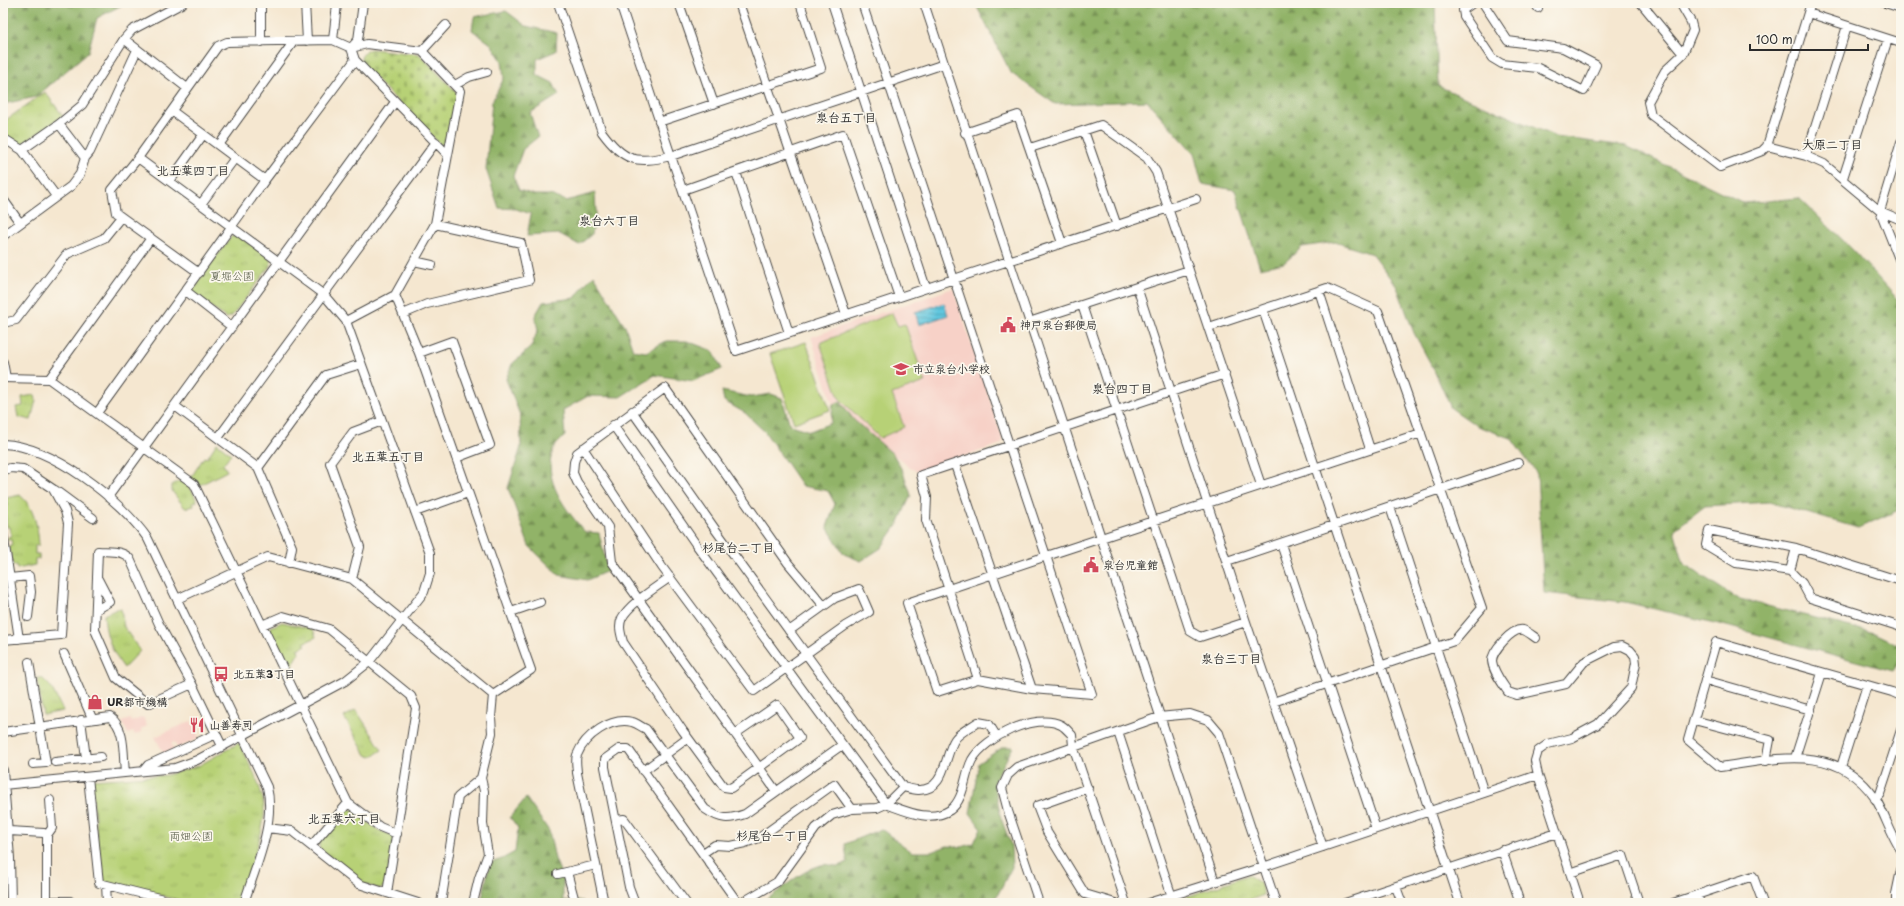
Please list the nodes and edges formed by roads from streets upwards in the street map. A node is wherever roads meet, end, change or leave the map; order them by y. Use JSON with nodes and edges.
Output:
{"nodes":[{"id":1,"x":183,"y":3,"type":"edge"},
{"id":2,"x":261,"y":3,"type":"edge"},
{"id":3,"x":305,"y":3,"type":"edge"},
{"id":4,"x":363,"y":3,"type":"edge"},
{"id":5,"x":558,"y":3,"type":"edge"},
{"id":6,"x":620,"y":3,"type":"edge"},
{"id":7,"x":679,"y":3,"type":"edge"},
{"id":8,"x":739,"y":3,"type":"edge"},
{"id":9,"x":800,"y":3,"type":"edge"},
{"id":10,"x":832,"y":3,"type":"edge"},
{"id":11,"x":862,"y":3,"type":"edge"},
{"id":12,"x":924,"y":3,"type":"edge"},
{"id":13,"x":1473,"y":3,"type":"edge"},
{"id":14,"x":1483,"y":3,"type":"edge"},
{"id":15,"x":1641,"y":3,"type":"edge"},
{"id":16,"x":1680,"y":3,"type":"edge"},
{"id":17,"x":1811,"y":3,"type":"edge"},
{"id":18,"x":1885,"y":3,"type":"edge"},
{"id":19,"x":337,"y":4,"type":"dead end"},
{"id":20,"x":1901,"y":8,"type":"edge"},
{"id":21,"x":1808,"y":13,"type":"junction"},
{"id":22,"x":446,"y":25,"type":"dead end"},
{"id":23,"x":1847,"y":26,"type":"junction"},
{"id":24,"x":124,"y":38,"type":"junction"},
{"id":25,"x":1888,"y":39,"type":"junction"},
{"id":26,"x":333,"y":40,"type":"junction"},
{"id":27,"x":294,"y":41,"type":"junction"},
{"id":28,"x":307,"y":41,"type":"junction"},
{"id":29,"x":261,"y":42,"type":"junction"},
{"id":30,"x":1901,"y":43,"type":"edge"},
{"id":31,"x":351,"y":48,"type":"junction"},
{"id":32,"x":137,"y":50,"type":"junction"},
{"id":33,"x":422,"y":51,"type":"junction"},
{"id":34,"x":1683,"y":54,"type":"junction"},
{"id":35,"x":355,"y":60,"type":"junction"},
{"id":36,"x":944,"y":64,"type":"junction"},
{"id":37,"x":486,"y":72,"type":"dead end"},
{"id":38,"x":889,"y":82,"type":"junction"},
{"id":39,"x":455,"y":85,"type":"junction"},
{"id":40,"x":767,"y":86,"type":"junction"},
{"id":41,"x":187,"y":88,"type":"junction"},
{"id":42,"x":861,"y":92,"type":"junction"},
{"id":43,"x":395,"y":102,"type":"junction"},
{"id":44,"x":714,"y":104,"type":"junction"},
{"id":45,"x":172,"y":111,"type":"junction"},
{"id":46,"x":779,"y":119,"type":"junction"},
{"id":47,"x":659,"y":122,"type":"junction"},
{"id":48,"x":59,"y":124,"type":"junction"},
{"id":49,"x":1084,"y":131,"type":"junction"},
{"id":50,"x":965,"y":133,"type":"junction"},
{"id":51,"x":203,"y":135,"type":"junction"},
{"id":52,"x":3,"y":138,"type":"edge"},
{"id":53,"x":436,"y":142,"type":"junction"},
{"id":54,"x":1901,"y":142,"type":"edge"},
{"id":55,"x":219,"y":145,"type":"junction"},
{"id":56,"x":1767,"y":146,"type":"junction"},
{"id":57,"x":1030,"y":148,"type":"junction"},
{"id":58,"x":22,"y":150,"type":"junction"},
{"id":59,"x":790,"y":152,"type":"junction"},
{"id":60,"x":448,"y":155,"type":"junction"},
{"id":61,"x":671,"y":156,"type":"junction"},
{"id":62,"x":1806,"y":156,"type":"junction"},
{"id":63,"x":85,"y":158,"type":"junction"},
{"id":64,"x":138,"y":158,"type":"junction"},
{"id":65,"x":235,"y":158,"type":"junction"},
{"id":66,"x":736,"y":172,"type":"junction"},
{"id":67,"x":1843,"y":178,"type":"junction"},
{"id":68,"x":265,"y":180,"type":"junction"},
{"id":69,"x":170,"y":181,"type":"junction"},
{"id":70,"x":683,"y":190,"type":"junction"},
{"id":71,"x":56,"y":196,"type":"junction"},
{"id":72,"x":3,"y":199,"type":"edge"},
{"id":73,"x":1196,"y":199,"type":"dead end"},
{"id":74,"x":201,"y":204,"type":"junction"},
{"id":75,"x":1168,"y":208,"type":"junction"},
{"id":76,"x":1880,"y":211,"type":"junction"},
{"id":77,"x":121,"y":217,"type":"junction"},
{"id":78,"x":1901,"y":220,"type":"edge"},
{"id":79,"x":20,"y":223,"type":"junction"},
{"id":80,"x":435,"y":224,"type":"junction"},
{"id":81,"x":1117,"y":226,"type":"junction"},
{"id":82,"x":232,"y":227,"type":"junction"},
{"id":83,"x":3,"y":236,"type":"edge"},
{"id":84,"x":151,"y":238,"type":"junction"},
{"id":85,"x":1062,"y":243,"type":"junction"},
{"id":86,"x":414,"y":261,"type":"junction"},
{"id":87,"x":1008,"y":261,"type":"junction"},
{"id":88,"x":280,"y":262,"type":"junction"},
{"id":89,"x":1901,"y":264,"type":"edge"},
{"id":90,"x":432,"y":265,"type":"dead end"},
{"id":91,"x":1189,"y":270,"type":"junction"},
{"id":92,"x":199,"y":273,"type":"junction"},
{"id":93,"x":953,"y":279,"type":"junction"},
{"id":94,"x":1137,"y":287,"type":"junction"},
{"id":95,"x":926,"y":288,"type":"junction"},
{"id":96,"x":186,"y":291,"type":"junction"},
{"id":97,"x":1319,"y":291,"type":"junction"},
{"id":98,"x":324,"y":295,"type":"junction"},
{"id":99,"x":395,"y":296,"type":"junction"},
{"id":100,"x":898,"y":297,"type":"junction"},
{"id":101,"x":1082,"y":305,"type":"junction"},
{"id":102,"x":1263,"y":310,"type":"junction"},
{"id":103,"x":402,"y":314,"type":"junction"},
{"id":104,"x":846,"y":314,"type":"junction"},
{"id":105,"x":346,"y":321,"type":"junction"},
{"id":106,"x":1029,"y":322,"type":"junction"},
{"id":107,"x":3,"y":323,"type":"edge"},
{"id":108,"x":232,"y":326,"type":"junction"},
{"id":109,"x":1209,"y":326,"type":"junction"},
{"id":110,"x":789,"y":333,"type":"junction"},
{"id":111,"x":419,"y":353,"type":"junction"},
{"id":112,"x":3,"y":362,"type":"edge"},
{"id":113,"x":362,"y":364,"type":"junction"},
{"id":114,"x":1225,"y":374,"type":"junction"},
{"id":115,"x":4,"y":378,"type":"edge"},
{"id":116,"x":49,"y":379,"type":"junction"},
{"id":117,"x":1171,"y":393,"type":"junction"},
{"id":118,"x":175,"y":406,"type":"junction"},
{"id":119,"x":632,"y":411,"type":"junction"},
{"id":120,"x":1117,"y":411,"type":"junction"},
{"id":121,"x":97,"y":413,"type":"junction"},
{"id":122,"x":382,"y":421,"type":"junction"},
{"id":123,"x":613,"y":425,"type":"junction"},
{"id":124,"x":1064,"y":428,"type":"junction"},
{"id":125,"x":1421,"y":432,"type":"junction"},
{"id":126,"x":218,"y":438,"type":"junction"},
{"id":127,"x":3,"y":444,"type":"edge"},
{"id":128,"x":1009,"y":446,"type":"junction"},
{"id":129,"x":144,"y":448,"type":"junction"},
{"id":130,"x":583,"y":448,"type":"junction"},
{"id":131,"x":1370,"y":449,"type":"junction"},
{"id":132,"x":456,"y":458,"type":"junction"},
{"id":133,"x":1518,"y":463,"type":"dead end"},
{"id":134,"x":955,"y":465,"type":"junction"},
{"id":135,"x":1316,"y":467,"type":"junction"},
{"id":136,"x":258,"y":468,"type":"junction"},
{"id":137,"x":3,"y":471,"type":"edge"},
{"id":138,"x":1262,"y":485,"type":"junction"},
{"id":139,"x":53,"y":489,"type":"junction"},
{"id":140,"x":1442,"y":489,"type":"junction"},
{"id":141,"x":468,"y":493,"type":"junction"},
{"id":142,"x":108,"y":497,"type":"junction"},
{"id":143,"x":1207,"y":503,"type":"junction"},
{"id":144,"x":1390,"y":507,"type":"junction"},
{"id":145,"x":415,"y":512,"type":"junction"},
{"id":146,"x":93,"y":518,"type":"dead end"},
{"id":147,"x":1154,"y":522,"type":"junction"},
{"id":148,"x":1336,"y":525,"type":"junction"},
{"id":149,"x":3,"y":534,"type":"edge"},
{"id":150,"x":1100,"y":539,"type":"junction"},
{"id":151,"x":1281,"y":544,"type":"junction"},
{"id":152,"x":1796,"y":548,"type":"junction"},
{"id":153,"x":1047,"y":557,"type":"junction"},
{"id":154,"x":1227,"y":561,"type":"junction"},
{"id":155,"x":289,"y":563,"type":"junction"},
{"id":156,"x":236,"y":571,"type":"junction"},
{"id":157,"x":1790,"y":571,"type":"junction"},
{"id":158,"x":992,"y":575,"type":"junction"},
{"id":159,"x":670,"y":577,"type":"junction"},
{"id":160,"x":10,"y":578,"type":"junction"},
{"id":161,"x":97,"y":578,"type":"junction"},
{"id":162,"x":352,"y":579,"type":"junction"},
{"id":163,"x":1901,"y":581,"type":"edge"},
{"id":164,"x":949,"y":588,"type":"junction"},
{"id":165,"x":177,"y":599,"type":"junction"},
{"id":166,"x":640,"y":600,"type":"junction"},
{"id":167,"x":540,"y":602,"type":"dead end"},
{"id":168,"x":824,"y":606,"type":"junction"},
{"id":169,"x":96,"y":610,"type":"junction"},
{"id":170,"x":511,"y":612,"type":"junction"},
{"id":171,"x":28,"y":617,"type":"dead end"},
{"id":172,"x":402,"y":621,"type":"junction"},
{"id":173,"x":1246,"y":622,"type":"junction"},
{"id":174,"x":262,"y":625,"type":"junction"},
{"id":175,"x":1901,"y":627,"type":"edge"},
{"id":176,"x":789,"y":631,"type":"junction"},
{"id":177,"x":1536,"y":638,"type":"dead end"},
{"id":178,"x":19,"y":639,"type":"junction"},
{"id":179,"x":3,"y":640,"type":"edge"},
{"id":180,"x":1435,"y":649,"type":"junction"},
{"id":181,"x":805,"y":653,"type":"junction"},
{"id":182,"x":64,"y":654,"type":"dead end"},
{"id":183,"x":29,"y":662,"type":"dead end"},
{"id":184,"x":369,"y":662,"type":"junction"},
{"id":185,"x":1382,"y":666,"type":"junction"},
{"id":186,"x":786,"y":667,"type":"junction"},
{"id":187,"x":1822,"y":672,"type":"junction"},
{"id":188,"x":978,"y":679,"type":"junction"},
{"id":189,"x":1705,"y":680,"type":"junction"},
{"id":190,"x":192,"y":684,"type":"junction"},
{"id":191,"x":1327,"y":684,"type":"junction"},
{"id":192,"x":1867,"y":685,"type":"junction"},
{"id":193,"x":1032,"y":688,"type":"junction"},
{"id":194,"x":493,"y":695,"type":"junction"},
{"id":195,"x":1901,"y":696,"type":"edge"},
{"id":196,"x":1273,"y":702,"type":"junction"},
{"id":197,"x":300,"y":704,"type":"junction"},
{"id":198,"x":1810,"y":710,"type":"junction"},
{"id":199,"x":1159,"y":717,"type":"junction"},
{"id":200,"x":92,"y":718,"type":"junction"},
{"id":201,"x":80,"y":720,"type":"junction"},
{"id":202,"x":1694,"y":720,"type":"junction"},
{"id":203,"x":40,"y":726,"type":"junction"},
{"id":204,"x":1901,"y":730,"type":"edge"},
{"id":205,"x":3,"y":732,"type":"edge"},
{"id":206,"x":1118,"y":732,"type":"junction"},
{"id":207,"x":216,"y":734,"type":"junction"},
{"id":208,"x":735,"y":734,"type":"junction"},
{"id":209,"x":243,"y":736,"type":"junction"},
{"id":210,"x":997,"y":737,"type":"junction"},
{"id":211,"x":688,"y":738,"type":"junction"},
{"id":212,"x":842,"y":745,"type":"junction"},
{"id":213,"x":222,"y":746,"type":"junction"},
{"id":214,"x":1074,"y":746,"type":"junction"},
{"id":215,"x":665,"y":754,"type":"junction"},
{"id":216,"x":102,"y":757,"type":"dead end"},
{"id":217,"x":86,"y":758,"type":"junction"},
{"id":218,"x":1795,"y":758,"type":"junction"},
{"id":219,"x":1766,"y":761,"type":"junction"},
{"id":220,"x":55,"y":762,"type":"dead end"},
{"id":221,"x":33,"y":764,"type":"dead end"},
{"id":222,"x":1841,"y":767,"type":"junction"},
{"id":223,"x":760,"y":768,"type":"junction"},
{"id":224,"x":3,"y":770,"type":"edge"},
{"id":225,"x":143,"y":771,"type":"junction"},
{"id":226,"x":643,"y":771,"type":"junction"},
{"id":227,"x":125,"y":773,"type":"junction"},
{"id":228,"x":1538,"y":775,"type":"junction"},
{"id":229,"x":88,"y":777,"type":"junction"},
{"id":230,"x":481,"y":778,"type":"junction"},
{"id":231,"x":4,"y":785,"type":"edge"},
{"id":232,"x":903,"y":787,"type":"junction"},
{"id":233,"x":1088,"y":788,"type":"junction"},
{"id":234,"x":776,"y":791,"type":"junction"},
{"id":235,"x":1484,"y":793,"type":"junction"},
{"id":236,"x":1875,"y":799,"type":"junction"},
{"id":237,"x":50,"y":800,"type":"dead end"},
{"id":238,"x":348,"y":803,"type":"junction"},
{"id":239,"x":886,"y":804,"type":"junction"},
{"id":240,"x":852,"y":809,"type":"junction"},
{"id":241,"x":1430,"y":811,"type":"junction"},
{"id":242,"x":616,"y":820,"type":"junction"},
{"id":243,"x":267,"y":828,"type":"junction"},
{"id":244,"x":1376,"y":829,"type":"junction"},
{"id":245,"x":8,"y":830,"type":"junction"},
{"id":246,"x":1557,"y":833,"type":"junction"},
{"id":247,"x":397,"y":834,"type":"junction"},
{"id":248,"x":47,"y":835,"type":"junction"},
{"id":249,"x":312,"y":845,"type":"junction"},
{"id":250,"x":1323,"y":847,"type":"junction"},
{"id":251,"x":1502,"y":850,"type":"junction"},
{"id":252,"x":1901,"y":850,"type":"edge"},
{"id":253,"x":702,"y":853,"type":"junction"},
{"id":254,"x":596,"y":865,"type":"junction"},
{"id":255,"x":1263,"y":867,"type":"junction"},
{"id":256,"x":1448,"y":868,"type":"junction"},
{"id":257,"x":1901,"y":870,"type":"edge"},
{"id":258,"x":567,"y":872,"type":"junction"},
{"id":259,"x":1570,"y":873,"type":"junction"},
{"id":260,"x":558,"y":874,"type":"dead end"},
{"id":261,"x":1215,"y":882,"type":"junction"},
{"id":262,"x":106,"y":884,"type":"junction"},
{"id":263,"x":1396,"y":887,"type":"junction"},
{"id":264,"x":387,"y":892,"type":"junction"},
{"id":265,"x":144,"y":894,"type":"junction"},
{"id":266,"x":1172,"y":897,"type":"junction"},
{"id":267,"x":574,"y":898,"type":"dead end"},
{"id":268,"x":1698,"y":899,"type":"edge"},
{"id":269,"x":70,"y":901,"type":"dead end"},
{"id":270,"x":47,"y":902,"type":"edge"},
{"id":271,"x":11,"y":903,"type":"edge"},
{"id":272,"x":107,"y":903,"type":"edge"},
{"id":273,"x":144,"y":903,"type":"edge"},
{"id":274,"x":180,"y":903,"type":"edge"},
{"id":275,"x":244,"y":903,"type":"edge"},
{"id":276,"x":418,"y":903,"type":"edge"},
{"id":277,"x":441,"y":903,"type":"edge"},
{"id":278,"x":472,"y":903,"type":"edge"},
{"id":279,"x":604,"y":903,"type":"edge"},
{"id":280,"x":636,"y":903,"type":"edge"},
{"id":281,"x":686,"y":903,"type":"edge"},
{"id":282,"x":739,"y":903,"type":"edge"},
{"id":283,"x":1039,"y":903,"type":"edge"},
{"id":284,"x":1115,"y":903,"type":"edge"},
{"id":285,"x":1126,"y":903,"type":"edge"},
{"id":286,"x":1148,"y":903,"type":"edge"},
{"id":287,"x":1276,"y":903,"type":"edge"},
{"id":288,"x":1345,"y":903,"type":"edge"},
{"id":289,"x":1402,"y":903,"type":"edge"},
{"id":290,"x":1460,"y":903,"type":"edge"},
{"id":291,"x":1520,"y":903,"type":"edge"},
{"id":292,"x":1580,"y":903,"type":"edge"},
{"id":293,"x":1639,"y":903,"type":"edge"},
{"id":294,"x":1673,"y":903,"type":"edge"},
{"id":295,"x":1763,"y":903,"type":"edge"},
{"id":296,"x":1896,"y":903,"type":"edge"}],
"edges":[{"from":1,"to":24,"type":"street"},
{"from":2,"to":29,"type":"street"},
{"from":3,"to":28,"type":"street"},
{"from":4,"to":31,"type":"street"},
{"from":5,"to":61,"type":"street"},
{"from":6,"to":47,"type":"street"},
{"from":7,"to":44,"type":"street"},
{"from":8,"to":40,"type":"street"},
{"from":9,"to":40,"type":"street"},
{"from":10,"to":42,"type":"street"},
{"from":11,"to":38,"type":"street"},
{"from":12,"to":36,"type":"street"},
{"from":13,"to":14,"type":"street"},
{"from":15,"to":34,"type":"street"},
{"from":16,"to":34,"type":"street"},
{"from":17,"to":21,"type":"street"},
{"from":18,"to":20,"type":"street"},
{"from":19,"to":26,"type":"street"},
{"from":21,"to":23,"type":"street"},
{"from":21,"to":56,"type":"street"},
{"from":22,"to":33,"type":"street"},
{"from":23,"to":25,"type":"street"},
{"from":23,"to":62,"type":"street"},
{"from":24,"to":32,"type":"street"},
{"from":24,"to":48,"type":"street"},
{"from":25,"to":30,"type":"street"},
{"from":25,"to":67,"type":"street"},
{"from":26,"to":28,"type":"street"},
{"from":26,"to":31,"type":"street"},
{"from":27,"to":28,"type":"street"},
{"from":27,"to":29,"type":"street"},
{"from":27,"to":55,"type":"street"},
{"from":29,"to":41,"type":"street"},
{"from":31,"to":33,"type":"street"},
{"from":31,"to":35,"type":"street"},
{"from":32,"to":41,"type":"street"},
{"from":32,"to":63,"type":"street"},
{"from":33,"to":39,"type":"street"},
{"from":34,"to":56,"type":"street"},
{"from":35,"to":43,"type":"street"},
{"from":35,"to":68,"type":"street"},
{"from":36,"to":38,"type":"street"},
{"from":36,"to":50,"type":"street"},
{"from":37,"to":39,"type":"street"},
{"from":38,"to":42,"type":"street"},
{"from":38,"to":93,"type":"street"},
{"from":39,"to":60,"type":"street"},
{"from":40,"to":44,"type":"street"},
{"from":40,"to":46,"type":"street"},
{"from":41,"to":45,"type":"street"},
{"from":42,"to":46,"type":"street"},
{"from":42,"to":95,"type":"street"},
{"from":43,"to":53,"type":"street"},
{"from":43,"to":88,"type":"street"},
{"from":44,"to":47,"type":"street"},
{"from":45,"to":51,"type":"street"},
{"from":45,"to":64,"type":"street"},
{"from":46,"to":59,"type":"street"},
{"from":46,"to":61,"type":"street"},
{"from":47,"to":61,"type":"street"},
{"from":48,"to":58,"type":"street"},
{"from":48,"to":63,"type":"street"},
{"from":49,"to":57,"type":"street"},
{"from":49,"to":75,"type":"street"},
{"from":49,"to":81,"type":"street"},
{"from":50,"to":57,"type":"street"},
{"from":50,"to":87,"type":"street"},
{"from":51,"to":55,"type":"street"},
{"from":51,"to":69,"type":"street"},
{"from":52,"to":58,"type":"street"},
{"from":53,"to":60,"type":"street"},
{"from":53,"to":98,"type":"street"},
{"from":54,"to":76,"type":"street"},
{"from":55,"to":65,"type":"street"},
{"from":56,"to":62,"type":"street"},
{"from":57,"to":85,"type":"street"},
{"from":58,"to":71,"type":"street"},
{"from":59,"to":66,"type":"street"},
{"from":59,"to":100,"type":"street"},
{"from":59,"to":104,"type":"street"},
{"from":60,"to":80,"type":"street"},
{"from":61,"to":70,"type":"street"},
{"from":62,"to":67,"type":"street"},
{"from":63,"to":71,"type":"street"},
{"from":64,"to":69,"type":"street"},
{"from":64,"to":77,"type":"street"},
{"from":65,"to":68,"type":"street"},
{"from":65,"to":74,"type":"street"},
{"from":66,"to":70,"type":"street"},
{"from":66,"to":110,"type":"street"},
{"from":67,"to":76,"type":"street"},
{"from":68,"to":82,"type":"street"},
{"from":69,"to":74,"type":"street"},
{"from":70,"to":110,"type":"street"},
{"from":71,"to":79,"type":"street"},
{"from":72,"to":79,"type":"street"},
{"from":73,"to":75,"type":"street"},
{"from":74,"to":82,"type":"street"},
{"from":75,"to":81,"type":"street"},
{"from":75,"to":91,"type":"street"},
{"from":76,"to":78,"type":"street"},
{"from":76,"to":89,"type":"street"},
{"from":77,"to":84,"type":"street"},
{"from":77,"to":107,"type":"street"},
{"from":79,"to":83,"type":"street"},
{"from":80,"to":86,"type":"street"},
{"from":80,"to":103,"type":"street"},
{"from":81,"to":85,"type":"street"},
{"from":82,"to":88,"type":"street"},
{"from":82,"to":92,"type":"street"},
{"from":84,"to":92,"type":"street"},
{"from":84,"to":116,"type":"street"},
{"from":85,"to":87,"type":"street"},
{"from":86,"to":90,"type":"street"},
{"from":86,"to":99,"type":"street"},
{"from":87,"to":93,"type":"street"},
{"from":87,"to":106,"type":"street"},
{"from":88,"to":98,"type":"street"},
{"from":88,"to":108,"type":"street"},
{"from":91,"to":94,"type":"street"},
{"from":91,"to":109,"type":"street"},
{"from":92,"to":96,"type":"street"},
{"from":93,"to":95,"type":"street"},
{"from":93,"to":128,"type":"street"},
{"from":94,"to":101,"type":"street"},
{"from":94,"to":117,"type":"street"},
{"from":95,"to":100,"type":"street"},
{"from":96,"to":108,"type":"street"},
{"from":96,"to":121,"type":"street"},
{"from":97,"to":102,"type":"street"},
{"from":97,"to":125,"type":"street"},
{"from":97,"to":131,"type":"street"},
{"from":98,"to":105,"type":"street"},
{"from":98,"to":126,"type":"street"},
{"from":99,"to":103,"type":"street"},
{"from":99,"to":105,"type":"street"},
{"from":100,"to":104,"type":"street"},
{"from":101,"to":106,"type":"street"},
{"from":101,"to":120,"type":"street"},
{"from":102,"to":109,"type":"street"},
{"from":102,"to":135,"type":"street"},
{"from":103,"to":111,"type":"street"},
{"from":104,"to":110,"type":"street"},
{"from":105,"to":113,"type":"street"},
{"from":106,"to":124,"type":"street"},
{"from":108,"to":118,"type":"street"},
{"from":109,"to":114,"type":"street"},
{"from":111,"to":132,"type":"street"},
{"from":111,"to":132,"type":"street"},
{"from":112,"to":115,"type":"street"},
{"from":113,"to":122,"type":"street"},
{"from":113,"to":136,"type":"street"},
{"from":114,"to":117,"type":"street"},
{"from":114,"to":138,"type":"street"},
{"from":115,"to":116,"type":"street"},
{"from":116,"to":121,"type":"street"},
{"from":117,"to":120,"type":"street"},
{"from":117,"to":143,"type":"street"},
{"from":118,"to":126,"type":"street"},
{"from":118,"to":129,"type":"street"},
{"from":119,"to":123,"type":"street"},
{"from":119,"to":168,"type":"street"},
{"from":119,"to":176,"type":"street"},
{"from":120,"to":124,"type":"street"},
{"from":120,"to":147,"type":"street"},
{"from":121,"to":129,"type":"street"},
{"from":122,"to":145,"type":"street"},
{"from":122,"to":162,"type":"street"},
{"from":123,"to":130,"type":"street"},
{"from":123,"to":186,"type":"street"},
{"from":124,"to":128,"type":"street"},
{"from":124,"to":150,"type":"street"},
{"from":125,"to":131,"type":"street"},
{"from":125,"to":140,"type":"street"},
{"from":126,"to":136,"type":"street"},
{"from":127,"to":142,"type":"street"},
{"from":128,"to":134,"type":"street"},
{"from":128,"to":153,"type":"street"},
{"from":129,"to":142,"type":"street"},
{"from":129,"to":156,"type":"street"},
{"from":130,"to":159,"type":"street"},
{"from":130,"to":166,"type":"street"},
{"from":131,"to":135,"type":"street"},
{"from":132,"to":141,"type":"street"},
{"from":133,"to":140,"type":"street"},
{"from":134,"to":158,"type":"street"},
{"from":134,"to":164,"type":"street"},
{"from":135,"to":138,"type":"street"},
{"from":135,"to":148,"type":"street"},
{"from":136,"to":155,"type":"street"},
{"from":137,"to":139,"type":"street"},
{"from":138,"to":143,"type":"street"},
{"from":139,"to":146,"type":"street"},
{"from":139,"to":178,"type":"street"},
{"from":140,"to":144,"type":"street"},
{"from":140,"to":180,"type":"street"},
{"from":141,"to":145,"type":"street"},
{"from":141,"to":170,"type":"street"},
{"from":142,"to":165,"type":"street"},
{"from":143,"to":147,"type":"street"},
{"from":143,"to":154,"type":"street"},
{"from":144,"to":148,"type":"street"},
{"from":144,"to":180,"type":"street"},
{"from":145,"to":172,"type":"street"},
{"from":147,"to":150,"type":"street"},
{"from":147,"to":173,"type":"street"},
{"from":148,"to":151,"type":"street"},
{"from":148,"to":185,"type":"street"},
{"from":149,"to":160,"type":"street"},
{"from":150,"to":153,"type":"street"},
{"from":150,"to":199,"type":"street"},
{"from":151,"to":154,"type":"street"},
{"from":151,"to":191,"type":"street"},
{"from":152,"to":157,"type":"street"},
{"from":152,"to":157,"type":"street"},
{"from":152,"to":163,"type":"street"},
{"from":153,"to":158,"type":"street"},
{"from":153,"to":193,"type":"street"},
{"from":154,"to":173,"type":"street"},
{"from":155,"to":156,"type":"street"},
{"from":155,"to":162,"type":"street"},
{"from":156,"to":165,"type":"street"},
{"from":156,"to":174,"type":"street"},
{"from":157,"to":175,"type":"street"},
{"from":158,"to":164,"type":"street"},
{"from":158,"to":193,"type":"street"},
{"from":159,"to":166,"type":"street"},
{"from":159,"to":186,"type":"street"},
{"from":160,"to":171,"type":"street"},
{"from":160,"to":178,"type":"street"},
{"from":161,"to":169,"type":"street"},
{"from":161,"to":169,"type":"street"},
{"from":161,"to":190,"type":"street"},
{"from":162,"to":172,"type":"street"},
{"from":164,"to":188,"type":"street"},
{"from":164,"to":188,"type":"street"},
{"from":165,"to":209,"type":"street"},
{"from":166,"to":208,"type":"street"},
{"from":166,"to":211,"type":"street"},
{"from":167,"to":170,"type":"street"},
{"from":168,"to":176,"type":"street"},
{"from":168,"to":181,"type":"street"},
{"from":169,"to":190,"type":"street"},
{"from":170,"to":194,"type":"street"},
{"from":172,"to":184,"type":"street"},
{"from":172,"to":194,"type":"street"},
{"from":173,"to":196,"type":"street"},
{"from":174,"to":184,"type":"street"},
{"from":174,"to":197,"type":"street"},
{"from":176,"to":181,"type":"street"},
{"from":177,"to":228,"type":"street"},
{"from":178,"to":179,"type":"street"},
{"from":180,"to":185,"type":"street"},
{"from":180,"to":235,"type":"street"},
{"from":181,"to":186,"type":"street"},
{"from":181,"to":232,"type":"street"},
{"from":182,"to":200,"type":"street"},
{"from":183,"to":203,"type":"street"},
{"from":184,"to":197,"type":"street"},
{"from":184,"to":247,"type":"street"},
{"from":185,"to":191,"type":"street"},
{"from":185,"to":241,"type":"street"},
{"from":186,"to":212,"type":"street"},
{"from":187,"to":189,"type":"street"},
{"from":187,"to":192,"type":"street"},
{"from":187,"to":198,"type":"street"},
{"from":188,"to":193,"type":"street"},
{"from":189,"to":198,"type":"street"},
{"from":189,"to":202,"type":"street"},
{"from":190,"to":207,"type":"street"},
{"from":191,"to":196,"type":"street"},
{"from":191,"to":244,"type":"street"},
{"from":192,"to":195,"type":"street"},
{"from":192,"to":222,"type":"street"},
{"from":194,"to":230,"type":"street"},
{"from":196,"to":250,"type":"street"},
{"from":197,"to":209,"type":"street"},
{"from":197,"to":238,"type":"street"},
{"from":198,"to":218,"type":"street"},
{"from":199,"to":206,"type":"street"},
{"from":199,"to":255,"type":"street"},
{"from":199,"to":261,"type":"street"},
{"from":200,"to":201,"type":"street"},
{"from":200,"to":227,"type":"street"},
{"from":201,"to":203,"type":"street"},
{"from":201,"to":217,"type":"street"},
{"from":202,"to":219,"type":"street"},
{"from":202,"to":219,"type":"street"},
{"from":203,"to":205,"type":"street"},
{"from":203,"to":221,"type":"street"},
{"from":204,"to":236,"type":"street"},
{"from":206,"to":214,"type":"street"},
{"from":206,"to":266,"type":"street"},
{"from":207,"to":213,"type":"street"},
{"from":207,"to":225,"type":"street"},
{"from":208,"to":223,"type":"street"},
{"from":208,"to":223,"type":"street"},
{"from":209,"to":213,"type":"street"},
{"from":209,"to":243,"type":"street"},
{"from":210,"to":214,"type":"street"},
{"from":210,"to":232,"type":"street"},
{"from":210,"to":239,"type":"street"},
{"from":211,"to":215,"type":"street"},
{"from":211,"to":223,"type":"street"},
{"from":212,"to":234,"type":"street"},
{"from":212,"to":239,"type":"street"},
{"from":213,"to":225,"type":"street"},
{"from":214,"to":233,"type":"street"},
{"from":214,"to":283,"type":"street"},
{"from":215,"to":226,"type":"street"},
{"from":215,"to":234,"type":"street"},
{"from":215,"to":254,"type":"street"},
{"from":216,"to":217,"type":"street"},
{"from":217,"to":220,"type":"street"},
{"from":218,"to":219,"type":"street"},
{"from":218,"to":222,"type":"street"},
{"from":222,"to":236,"type":"street"},
{"from":223,"to":234,"type":"street"},
{"from":224,"to":231,"type":"street"},
{"from":225,"to":227,"type":"street"},
{"from":226,"to":242,"type":"street"},
{"from":226,"to":253,"type":"street"},
{"from":227,"to":229,"type":"street"},
{"from":228,"to":235,"type":"street"},
{"from":228,"to":246,"type":"street"},
{"from":229,"to":231,"type":"street"},
{"from":229,"to":262,"type":"street"},
{"from":230,"to":277,"type":"street"},
{"from":230,"to":278,"type":"street"},
{"from":231,"to":245,"type":"street"},
{"from":232,"to":239,"type":"street"},
{"from":233,"to":284,"type":"street"},
{"from":233,"to":285,"type":"street"},
{"from":235,"to":241,"type":"street"},
{"from":236,"to":252,"type":"street"},
{"from":237,"to":248,"type":"street"},
{"from":238,"to":247,"type":"street"},
{"from":238,"to":249,"type":"street"},
{"from":239,"to":240,"type":"street"},
{"from":240,"to":253,"type":"street"},
{"from":240,"to":282,"type":"street"},
{"from":241,"to":244,"type":"street"},
{"from":241,"to":256,"type":"street"},
{"from":242,"to":280,"type":"street"},
{"from":242,"to":281,"type":"street"},
{"from":243,"to":249,"type":"street"},
{"from":243,"to":275,"type":"street"},
{"from":244,"to":250,"type":"street"},
{"from":245,"to":248,"type":"street"},
{"from":245,"to":271,"type":"street"},
{"from":246,"to":251,"type":"street"},
{"from":246,"to":259,"type":"street"},
{"from":247,"to":264,"type":"street"},
{"from":248,"to":270,"type":"street"},
{"from":249,"to":264,"type":"street"},
{"from":250,"to":255,"type":"street"},
{"from":251,"to":256,"type":"street"},
{"from":251,"to":291,"type":"street"},
{"from":253,"to":282,"type":"street"},
{"from":254,"to":258,"type":"street"},
{"from":254,"to":279,"type":"street"},
{"from":255,"to":261,"type":"street"},
{"from":255,"to":287,"type":"street"},
{"from":256,"to":263,"type":"street"},
{"from":256,"to":290,"type":"street"},
{"from":257,"to":296,"type":"street"},
{"from":258,"to":260,"type":"street"},
{"from":258,"to":267,"type":"street"},
{"from":259,"to":292,"type":"street"},
{"from":259,"to":293,"type":"street"},
{"from":261,"to":266,"type":"street"},
{"from":262,"to":265,"type":"street"},
{"from":262,"to":272,"type":"street"},
{"from":263,"to":288,"type":"street"},
{"from":263,"to":289,"type":"street"},
{"from":264,"to":276,"type":"street"},
{"from":265,"to":273,"type":"street"},
{"from":265,"to":274,"type":"street"},
{"from":266,"to":286,"type":"street"},
{"from":268,"to":294,"type":"street"},
{"from":268,"to":295,"type":"street"},
{"from":269,"to":270,"type":"street"}]}
